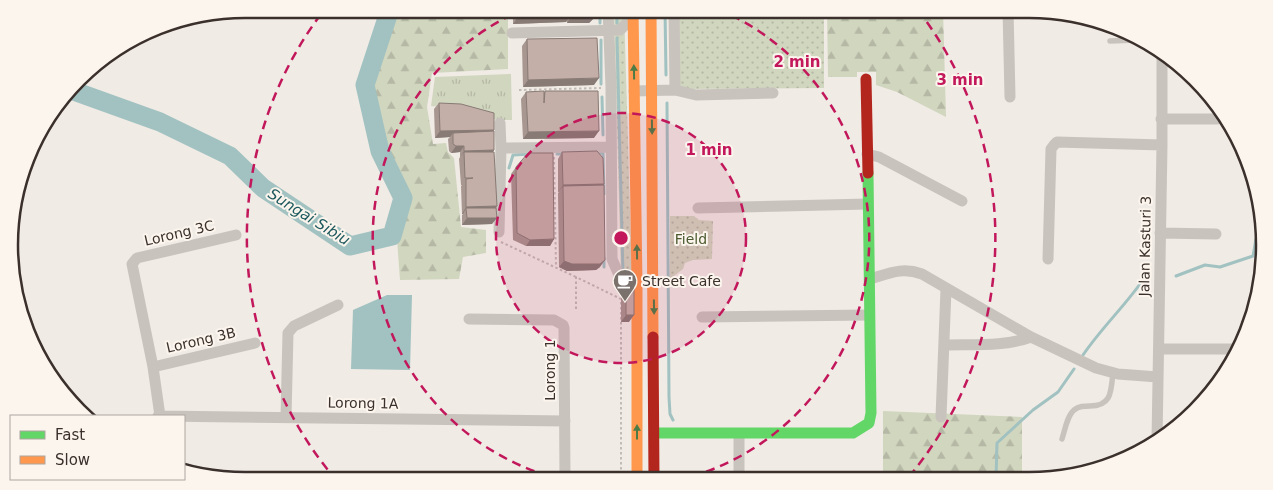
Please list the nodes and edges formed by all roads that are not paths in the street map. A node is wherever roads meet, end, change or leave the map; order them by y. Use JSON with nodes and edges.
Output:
{"nodes":[{"id":1,"x":608,"y":18,"type":"edge"},
{"id":2,"x":629,"y":18,"type":"edge"},
{"id":3,"x":633,"y":18,"type":"edge"},
{"id":4,"x":651,"y":18,"type":"edge"},
{"id":5,"x":674,"y":18,"type":"edge"},
{"id":6,"x":1008,"y":18,"type":"edge"},
{"id":7,"x":608,"y":31,"type":"junction"},
{"id":8,"x":512,"y":33,"type":"dead end"},
{"id":9,"x":1127,"y":40,"type":"edge"},
{"id":10,"x":1110,"y":41,"type":"dead end"},
{"id":11,"x":1162,"y":62,"type":"edge"},
{"id":12,"x":866,"y":79,"type":"dead end"},
{"id":13,"x":652,"y":90,"type":"junction"},
{"id":14,"x":675,"y":90,"type":"junction"},
{"id":15,"x":634,"y":91,"type":"junction"},
{"id":16,"x":773,"y":93,"type":"dead end"},
{"id":17,"x":1010,"y":97,"type":"dead end"},
{"id":18,"x":1217,"y":118,"type":"dead end"},
{"id":19,"x":1161,"y":119,"type":"junction"},
{"id":20,"x":500,"y":123,"type":"dead end"},
{"id":21,"x":1162,"y":144,"type":"junction"},
{"id":22,"x":610,"y":146,"type":"junction"},
{"id":23,"x":501,"y":148,"type":"junction"},
{"id":24,"x":867,"y":154,"type":"junction"},
{"id":25,"x":962,"y":201,"type":"dead end"},
{"id":26,"x":868,"y":204,"type":"junction"},
{"id":27,"x":698,"y":208,"type":"dead end"},
{"id":28,"x":1160,"y":233,"type":"junction"},
{"id":29,"x":1216,"y":234,"type":"dead end"},
{"id":30,"x":236,"y":235,"type":"dead end"},
{"id":31,"x":499,"y":237,"type":"road end"},
{"id":32,"x":1048,"y":259,"type":"dead end"},
{"id":33,"x":870,"y":279,"type":"junction"},
{"id":34,"x":637,"y":285,"type":"junction"},
{"id":35,"x":946,"y":289,"type":"junction"},
{"id":36,"x":338,"y":305,"type":"dead end"},
{"id":37,"x":869,"y":316,"type":"junction"},
{"id":38,"x":702,"y":317,"type":"dead end"},
{"id":39,"x":469,"y":319,"type":"dead end"},
{"id":40,"x":1031,"y":337,"type":"junction"},
{"id":41,"x":254,"y":344,"type":"dead end"},
{"id":42,"x":944,"y":345,"type":"junction"},
{"id":43,"x":1159,"y":349,"type":"junction"},
{"id":44,"x":1230,"y":349,"type":"edge"},
{"id":45,"x":153,"y":367,"type":"junction"},
{"id":46,"x":1113,"y":372,"type":"junction"},
{"id":47,"x":1158,"y":377,"type":"junction"},
{"id":48,"x":159,"y":415,"type":"edge"},
{"id":49,"x":185,"y":416,"type":"edge"},
{"id":50,"x":941,"y":416,"type":"dead end"},
{"id":51,"x":286,"y":417,"type":"junction"},
{"id":52,"x":565,"y":421,"type":"junction"},
{"id":53,"x":1157,"y":432,"type":"edge"},
{"id":54,"x":655,"y":433,"type":"junction"},
{"id":55,"x":739,"y":434,"type":"junction"},
{"id":56,"x":1062,"y":439,"type":"dead end"},
{"id":57,"x":565,"y":472,"type":"edge"},
{"id":58,"x":637,"y":472,"type":"edge"},
{"id":59,"x":654,"y":472,"type":"edge"},
{"id":60,"x":739,"y":472,"type":"edge"}],
"edges":[{"from":1,"to":7,"type":"street"},
{"from":2,"to":7,"type":"street"},
{"from":15,"to":3,"type":"street","one_way":true},
{"from":4,"to":13,"type":"street"},
{"from":5,"to":14,"type":"street"},
{"from":6,"to":17,"type":"street"},
{"from":7,"to":8,"type":"street"},
{"from":7,"to":22,"type":"street"},
{"from":9,"to":10,"type":"lane"},
{"from":11,"to":19,"type":"street","name":"Jalan Kasturi 3"},
{"from":12,"to":24,"type":"street"},
{"from":13,"to":14,"type":"street"},
{"from":13,"to":15,"type":"street"},
{"from":13,"to":54,"type":"street","one_way":true},
{"from":14,"to":16,"type":"street"},
{"from":34,"to":15,"type":"street","one_way":true},
{"from":18,"to":19,"type":"street"},
{"from":19,"to":21,"type":"street","name":"Jalan Kasturi 3"},
{"from":20,"to":23,"type":"street"},
{"from":21,"to":28,"type":"street","name":"Jalan Kasturi 3"},
{"from":21,"to":32,"type":"street"},
{"from":22,"to":23,"type":"street"},
{"from":22,"to":34,"type":"street"},
{"from":23,"to":31,"type":"street"},
{"from":24,"to":25,"type":"street"},
{"from":24,"to":26,"type":"street"},
{"from":26,"to":27,"type":"street"},
{"from":26,"to":33,"type":"street"},
{"from":28,"to":29,"type":"street"},
{"from":28,"to":43,"type":"street","name":"Jalan Kasturi 3"},
{"from":30,"to":45,"type":"street","name":"Lorong 3C"},
{"from":33,"to":35,"type":"street"},
{"from":33,"to":37,"type":"street"},
{"from":58,"to":34,"type":"street","one_way":true},
{"from":35,"to":40,"type":"street"},
{"from":35,"to":42,"type":"street"},
{"from":36,"to":51,"type":"street"},
{"from":37,"to":38,"type":"street"},
{"from":37,"to":55,"type":"street"},
{"from":39,"to":52,"type":"street","name":"Lorong 1"},
{"from":40,"to":42,"type":"street"},
{"from":40,"to":46,"type":"street"},
{"from":41,"to":45,"type":"street","name":"Lorong 3B"},
{"from":42,"to":50,"type":"street"},
{"from":43,"to":44,"type":"street"},
{"from":43,"to":47,"type":"street","name":"Jalan Kasturi 3"},
{"from":45,"to":48,"type":"street"},
{"from":46,"to":47,"type":"street"},
{"from":46,"to":56,"type":"lane"},
{"from":47,"to":53,"type":"street","name":"Jalan Kasturi 3"},
{"from":49,"to":51,"type":"street","name":"Lorong 1A"},
{"from":51,"to":52,"type":"street","name":"Lorong 1A"},
{"from":52,"to":57,"type":"street","name":"Lorong 1"},
{"from":54,"to":55,"type":"street"},
{"from":54,"to":59,"type":"street"},
{"from":55,"to":60,"type":"street"}]}
